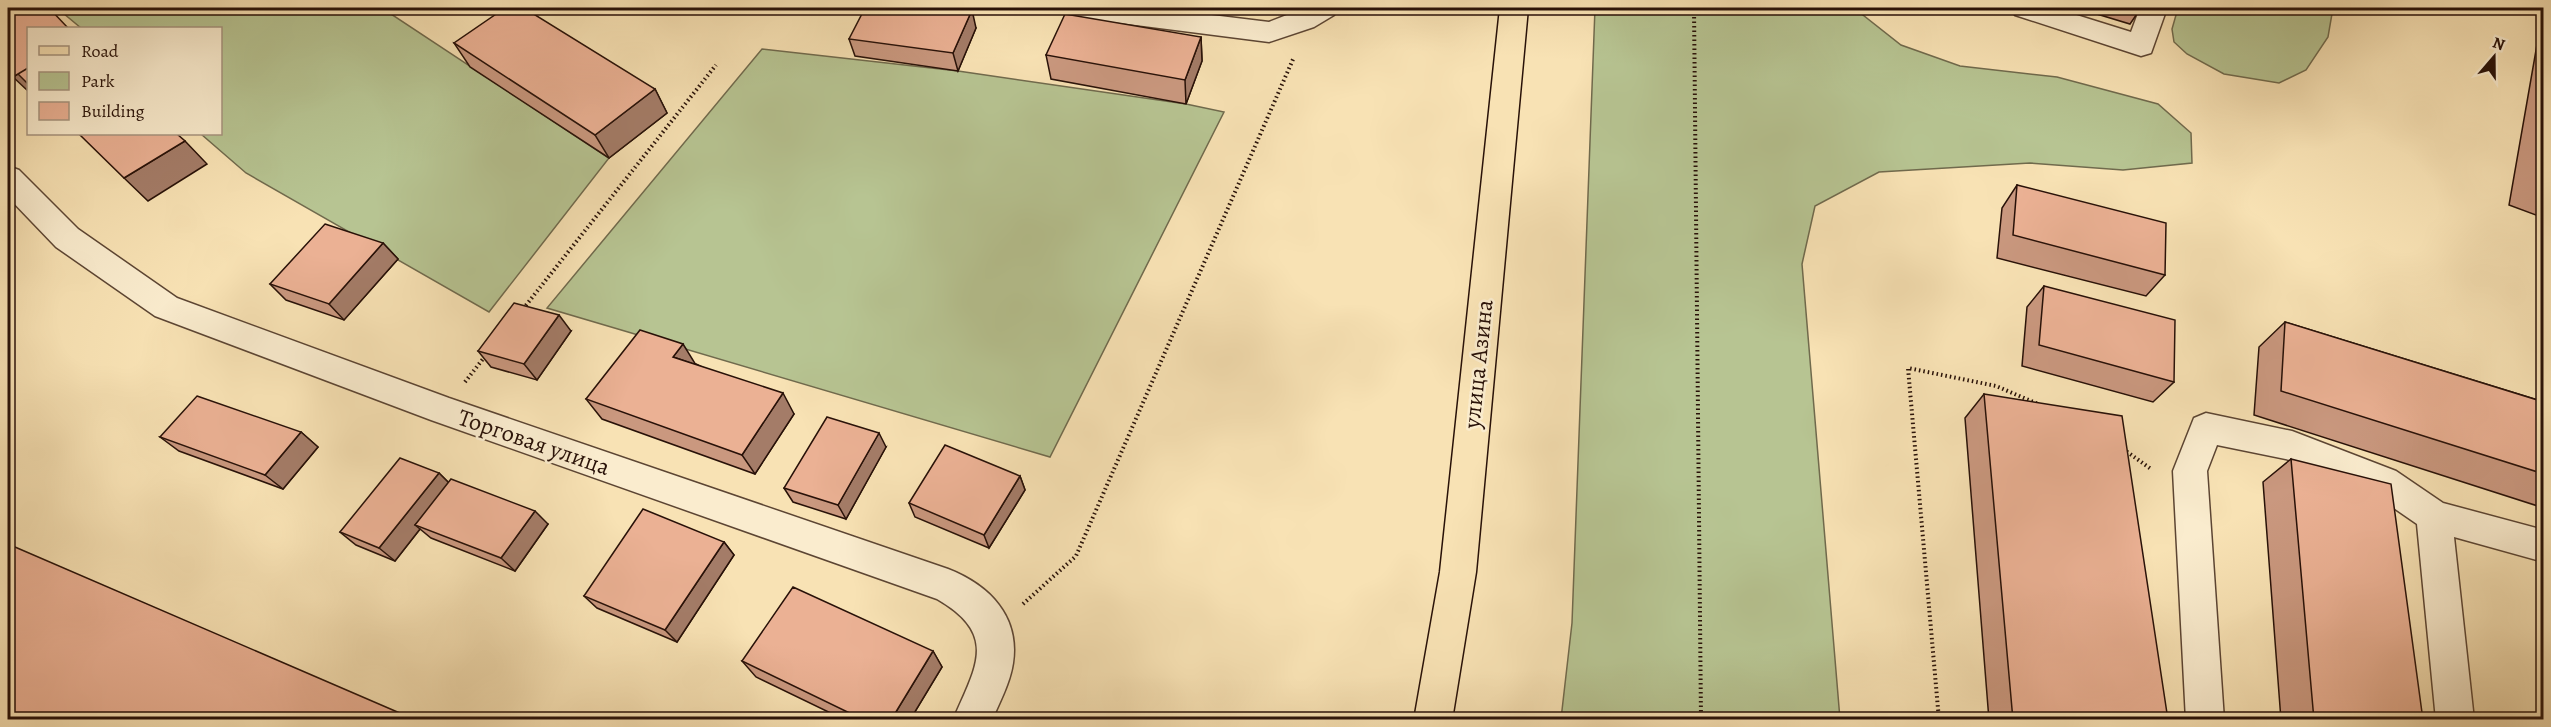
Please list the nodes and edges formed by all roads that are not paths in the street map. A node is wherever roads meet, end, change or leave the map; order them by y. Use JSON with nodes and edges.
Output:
{"nodes":[{"id":1,"x":1080,"y":8,"type":"edge"},
{"id":2,"x":1514,"y":8,"type":"edge"},
{"id":3,"x":2025,"y":8,"type":"edge"},
{"id":4,"x":2153,"y":8,"type":"edge"},
{"id":5,"x":1318,"y":12,"type":"edge"},
{"id":6,"x":8,"y":178,"type":"edge"},
{"id":7,"x":2434,"y":516,"type":"junction"},
{"id":8,"x":2544,"y":546,"type":"edge"},
{"id":9,"x":972,"y":720,"type":"edge"},
{"id":10,"x":1433,"y":720,"type":"edge"},
{"id":11,"x":2205,"y":720,"type":"edge"},
{"id":12,"x":2455,"y":720,"type":"edge"}],
"edges":[{"from":1,"to":5,"type":"street"},
{"from":2,"to":10,"type":"main road","name":"улица Азина"},
{"from":3,"to":4,"type":"street"},
{"from":6,"to":9,"type":"street","name":"Торговая улица"},
{"from":7,"to":8,"type":"street"},
{"from":7,"to":11,"type":"street"},
{"from":7,"to":12,"type":"street"}]}
